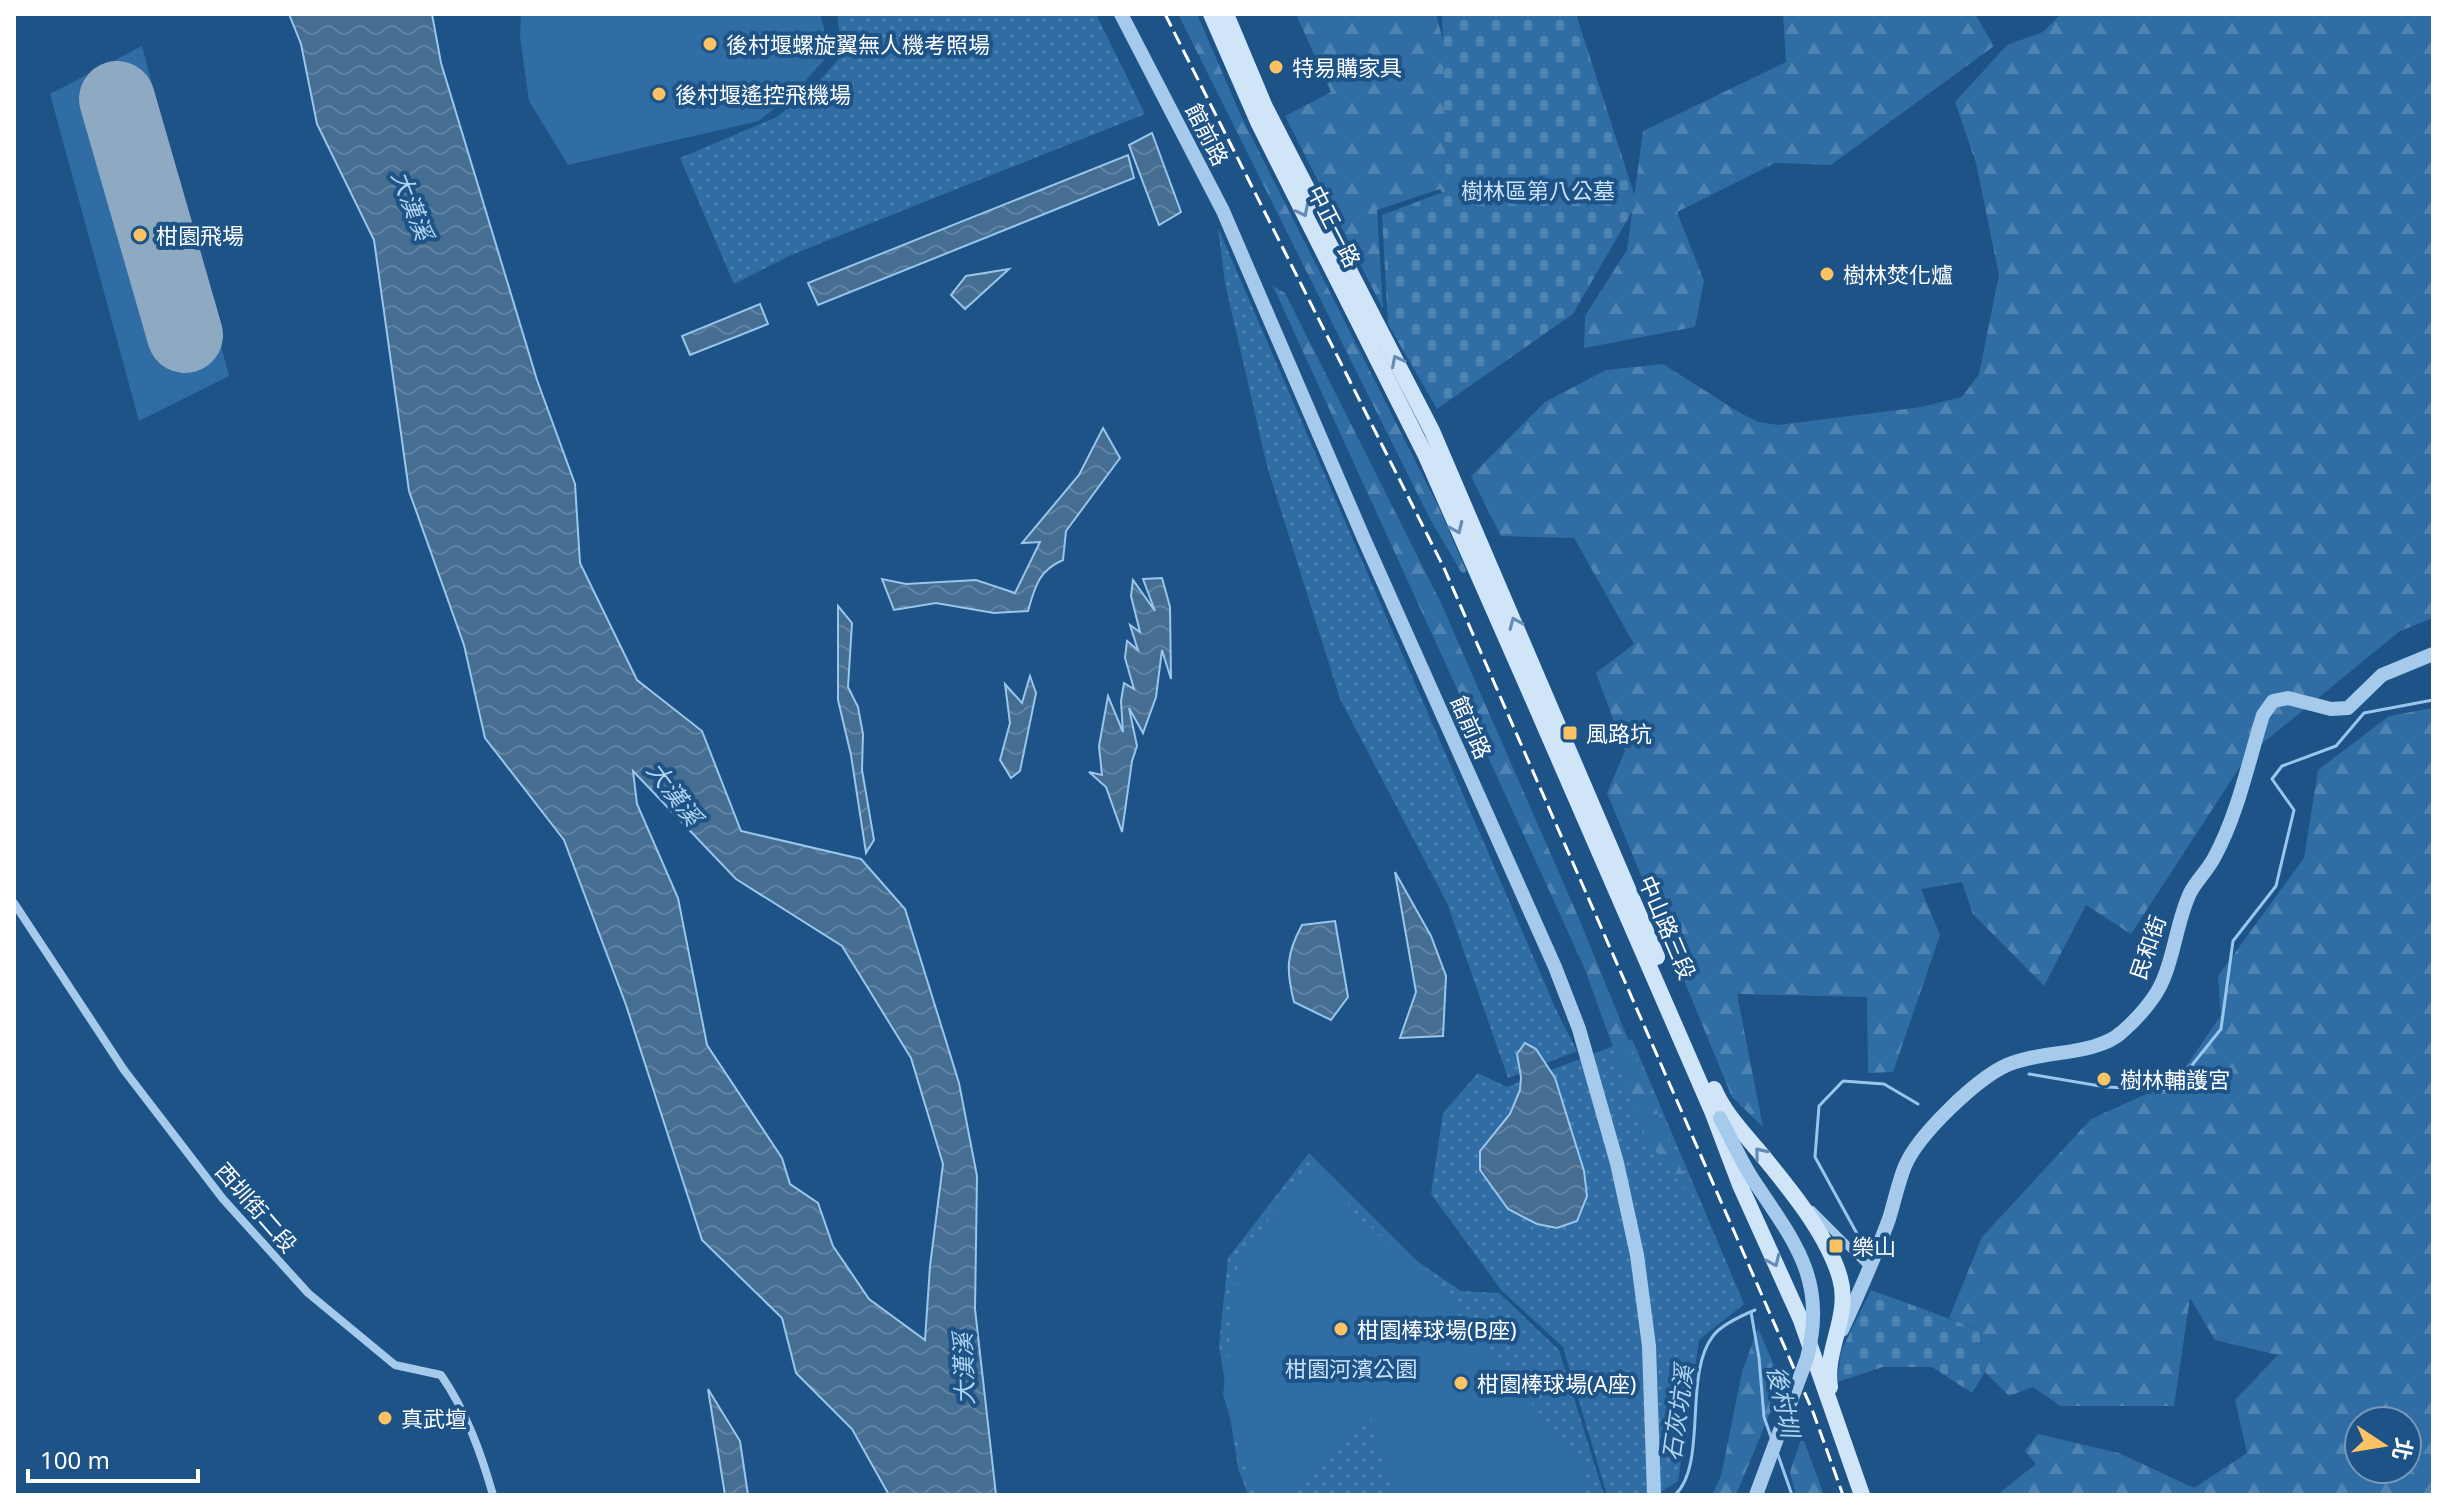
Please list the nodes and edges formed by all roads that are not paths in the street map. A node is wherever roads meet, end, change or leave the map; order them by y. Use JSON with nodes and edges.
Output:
{"nodes":[{"id":1,"x":1121,"y":14,"type":"edge"},
{"id":2,"x":1211,"y":14,"type":"edge"},
{"id":3,"x":1226,"y":14,"type":"edge"},
{"id":4,"x":1432,"y":431,"type":"joint"},
{"id":5,"x":1426,"y":456,"type":"joint"},
{"id":6,"x":2433,"y":654,"type":"edge"},
{"id":7,"x":15,"y":907,"type":"edge"},
{"id":8,"x":1718,"y":1112,"type":"junction"},
{"id":9,"x":1793,"y":1191,"type":"junction"},
{"id":10,"x":1871,"y":1269,"type":"junction"},
{"id":11,"x":1835,"y":1345,"type":"junction"},
{"id":12,"x":1838,"y":1428,"type":"junction"},
{"id":13,"x":493,"y":1495,"type":"edge"},
{"id":14,"x":1654,"y":1495,"type":"edge"},
{"id":15,"x":1756,"y":1495,"type":"edge"},
{"id":16,"x":1862,"y":1495,"type":"edge"}],
"edges":[{"from":1,"to":14,"type":"street","name":"館前路"},
{"from":2,"to":5,"type":"main road","name":"中正一路","one_way":true},
{"from":4,"to":3,"type":"main road","name":"中正一路","one_way":true},
{"from":8,"to":4,"type":"main road","name":"中山路三段","one_way":true},
{"from":5,"to":8,"type":"main road","name":"中山路三段","one_way":true},
{"from":6,"to":10,"type":"street","name":"民和街"},
{"from":7,"to":13,"type":"street","name":"西圳街二段"},
{"from":9,"to":8,"type":"main road","name":"中山路三段","one_way":true},
{"from":8,"to":12,"type":"main road","name":"中山路三段","one_way":true},
{"from":8,"to":15,"type":"street","bridge":true},
{"from":9,"to":10,"type":"street"},
{"from":9,"to":11,"type":"main road","name":"中山路三段"},
{"from":10,"to":11,"type":"street","name":"民和街"},
{"from":11,"to":12,"type":"main road","name":"中山路三段"},
{"from":12,"to":16,"type":"main road","name":"中山路三段"}]}
